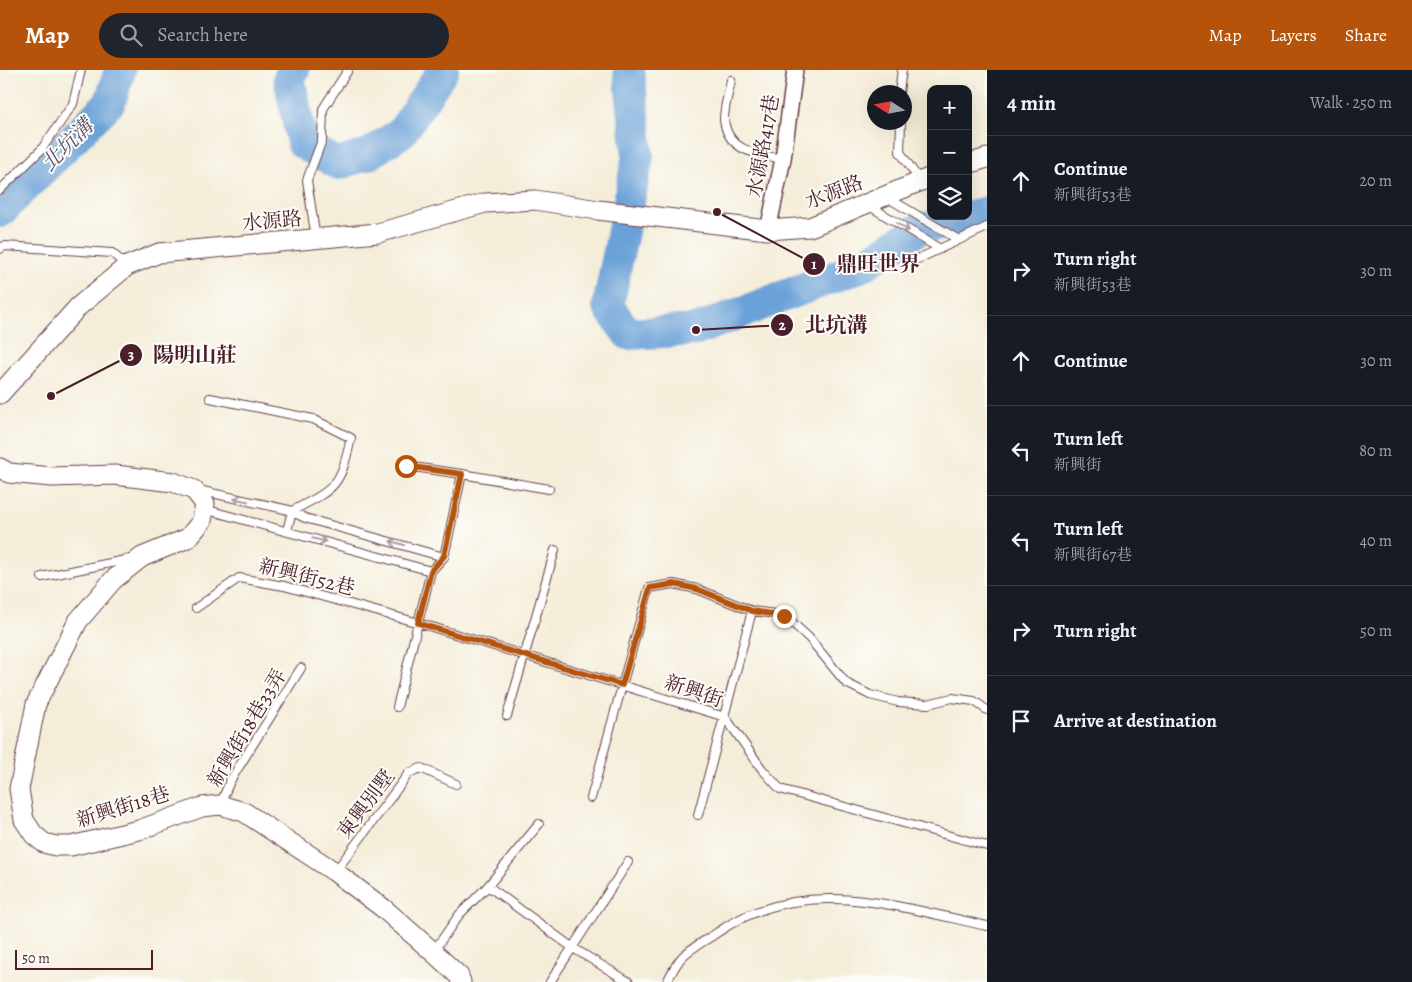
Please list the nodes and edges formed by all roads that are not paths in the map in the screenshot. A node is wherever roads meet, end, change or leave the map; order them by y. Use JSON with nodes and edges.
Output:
{"nodes":[{"id":1,"x":82,"y":70,"type":"edge"},
{"id":2,"x":348,"y":70,"type":"edge"},
{"id":3,"x":795,"y":70,"type":"edge"},
{"id":4,"x":902,"y":70,"type":"edge"},
{"id":5,"x":731,"y":80,"type":"dead end"},
{"id":6,"x":900,"y":85,"type":"edge"},
{"id":7,"x":901,"y":130,"type":"edge"},
{"id":8,"x":987,"y":158,"type":"edge"},
{"id":9,"x":783,"y":159,"type":"junction"},
{"id":10,"x":972,"y":163,"type":"edge"},
{"id":11,"x":926,"y":179,"type":"edge"},
{"id":12,"x":0,"y":190,"type":"edge"},
{"id":13,"x":886,"y":196,"type":"junction"},
{"id":14,"x":866,"y":204,"type":"junction"},
{"id":15,"x":987,"y":227,"type":"edge"},
{"id":16,"x":768,"y":230,"type":"junction"},
{"id":17,"x":316,"y":240,"type":"junction"},
{"id":18,"x":959,"y":240,"type":"junction"},
{"id":19,"x":1,"y":246,"type":"edge"},
{"id":20,"x":940,"y":249,"type":"junction"},
{"id":21,"x":907,"y":264,"type":"dead end"},
{"id":22,"x":127,"y":266,"type":"junction"},
{"id":23,"x":0,"y":394,"type":"edge"},
{"id":24,"x":210,"y":398,"type":"dead end"},
{"id":25,"x":406,"y":466,"type":"dead end"},
{"id":26,"x":0,"y":468,"type":"edge"},
{"id":27,"x":462,"y":474,"type":"junction"},
{"id":28,"x":550,"y":489,"type":"dead end"},
{"id":29,"x":194,"y":490,"type":"junction"},
{"id":30,"x":204,"y":509,"type":"junction"},
{"id":31,"x":292,"y":511,"type":"junction"},
{"id":32,"x":287,"y":531,"type":"junction"},
{"id":33,"x":555,"y":550,"type":"dead end"},
{"id":34,"x":444,"y":556,"type":"junction"},
{"id":35,"x":142,"y":557,"type":"junction"},
{"id":36,"x":431,"y":571,"type":"junction"},
{"id":37,"x":42,"y":577,"type":"dead end"},
{"id":38,"x":196,"y":608,"type":"dead end"},
{"id":39,"x":752,"y":611,"type":"junction"},
{"id":40,"x":418,"y":623,"type":"junction"},
{"id":41,"x":524,"y":654,"type":"junction"},
{"id":42,"x":301,"y":668,"type":"dead end"},
{"id":43,"x":622,"y":685,"type":"junction"},
{"id":44,"x":397,"y":707,"type":"dead end"},
{"id":45,"x":987,"y":710,"type":"edge"},
{"id":46,"x":506,"y":716,"type":"dead end"},
{"id":47,"x":724,"y":717,"type":"junction"},
{"id":48,"x":456,"y":784,"type":"dead end"},
{"id":49,"x":591,"y":798,"type":"dead end"},
{"id":50,"x":220,"y":805,"type":"junction"},
{"id":51,"x":698,"y":815,"type":"dead end"},
{"id":52,"x":539,"y":824,"type":"dead end"},
{"id":53,"x":987,"y":846,"type":"edge"},
{"id":54,"x":628,"y":862,"type":"dead end"},
{"id":55,"x":335,"y":872,"type":"junction"},
{"id":56,"x":488,"y":886,"type":"junction"},
{"id":57,"x":987,"y":926,"type":"edge"},
{"id":58,"x":573,"y":948,"type":"junction"},
{"id":59,"x":433,"y":952,"type":"junction"},
{"id":60,"x":461,"y":982,"type":"edge"},
{"id":61,"x":550,"y":982,"type":"edge"},
{"id":62,"x":629,"y":982,"type":"edge"},
{"id":63,"x":666,"y":982,"type":"edge"}],
"edges":[{"from":1,"to":12,"type":"lane"},
{"from":2,"to":17,"type":"lane"},
{"from":3,"to":9,"type":"street","name":"水源路417巷"},
{"from":4,"to":6,"type":"lane"},
{"from":5,"to":9,"type":"lane"},
{"from":7,"to":11,"type":"lane"},
{"from":8,"to":10,"type":"street"},
{"from":9,"to":16,"type":"street","name":"水源路417巷"},
{"from":11,"to":13,"type":"street","name":"水源路"},
{"from":13,"to":14,"type":"street","name":"水源路"},
{"from":13,"to":18,"type":"lane"},
{"from":14,"to":16,"type":"street","name":"水源路"},
{"from":14,"to":20,"type":"lane","one_way":true},
{"from":15,"to":18,"type":"lane"},
{"from":16,"to":17,"type":"street","name":"水源路"},
{"from":17,"to":22,"type":"street","name":"水源路"},
{"from":18,"to":20,"type":"lane"},
{"from":19,"to":22,"type":"lane"},
{"from":20,"to":21,"type":"lane"},
{"from":22,"to":23,"type":"street","name":"水源路"},
{"from":24,"to":31,"type":"lane"},
{"from":25,"to":27,"type":"lane"},
{"from":26,"to":29,"type":"street"},
{"from":27,"to":28,"type":"lane"},
{"from":27,"to":34,"type":"lane"},
{"from":29,"to":30,"type":"street"},
{"from":31,"to":29,"type":"lane","one_way":true},
{"from":30,"to":32,"type":"lane"},
{"from":30,"to":35,"type":"street","name":"新興街18巷"},
{"from":31,"to":32,"type":"lane"},
{"from":34,"to":31,"type":"lane","one_way":true},
{"from":32,"to":36,"type":"lane","one_way":true},
{"from":33,"to":41,"type":"lane"},
{"from":34,"to":36,"type":"lane"},
{"from":35,"to":37,"type":"lane"},
{"from":35,"to":50,"type":"street","name":"新興街18巷"},
{"from":36,"to":40,"type":"lane"},
{"from":38,"to":40,"type":"lane","name":"新興街52巷"},
{"from":39,"to":43,"type":"lane"},
{"from":39,"to":45,"type":"lane"},
{"from":39,"to":47,"type":"lane"},
{"from":40,"to":41,"type":"lane","name":"新興街"},
{"from":40,"to":44,"type":"lane"},
{"from":41,"to":43,"type":"lane","name":"新興街"},
{"from":41,"to":46,"type":"lane"},
{"from":42,"to":50,"type":"lane","name":"新興街18巷33弄"},
{"from":43,"to":47,"type":"lane","name":"新興街"},
{"from":43,"to":49,"type":"lane"},
{"from":47,"to":51,"type":"lane"},
{"from":47,"to":53,"type":"lane","name":"新興街"},
{"from":48,"to":55,"type":"lane","name":"東興別墅"},
{"from":50,"to":55,"type":"street","name":"新興街18巷"},
{"from":52,"to":56,"type":"lane"},
{"from":54,"to":58,"type":"lane"},
{"from":55,"to":59,"type":"street","name":"新興街18巷"},
{"from":56,"to":58,"type":"lane"},
{"from":56,"to":59,"type":"lane"},
{"from":57,"to":63,"type":"lane"},
{"from":58,"to":61,"type":"lane"},
{"from":58,"to":62,"type":"lane"},
{"from":59,"to":60,"type":"street","name":"新興街18巷"}]}
